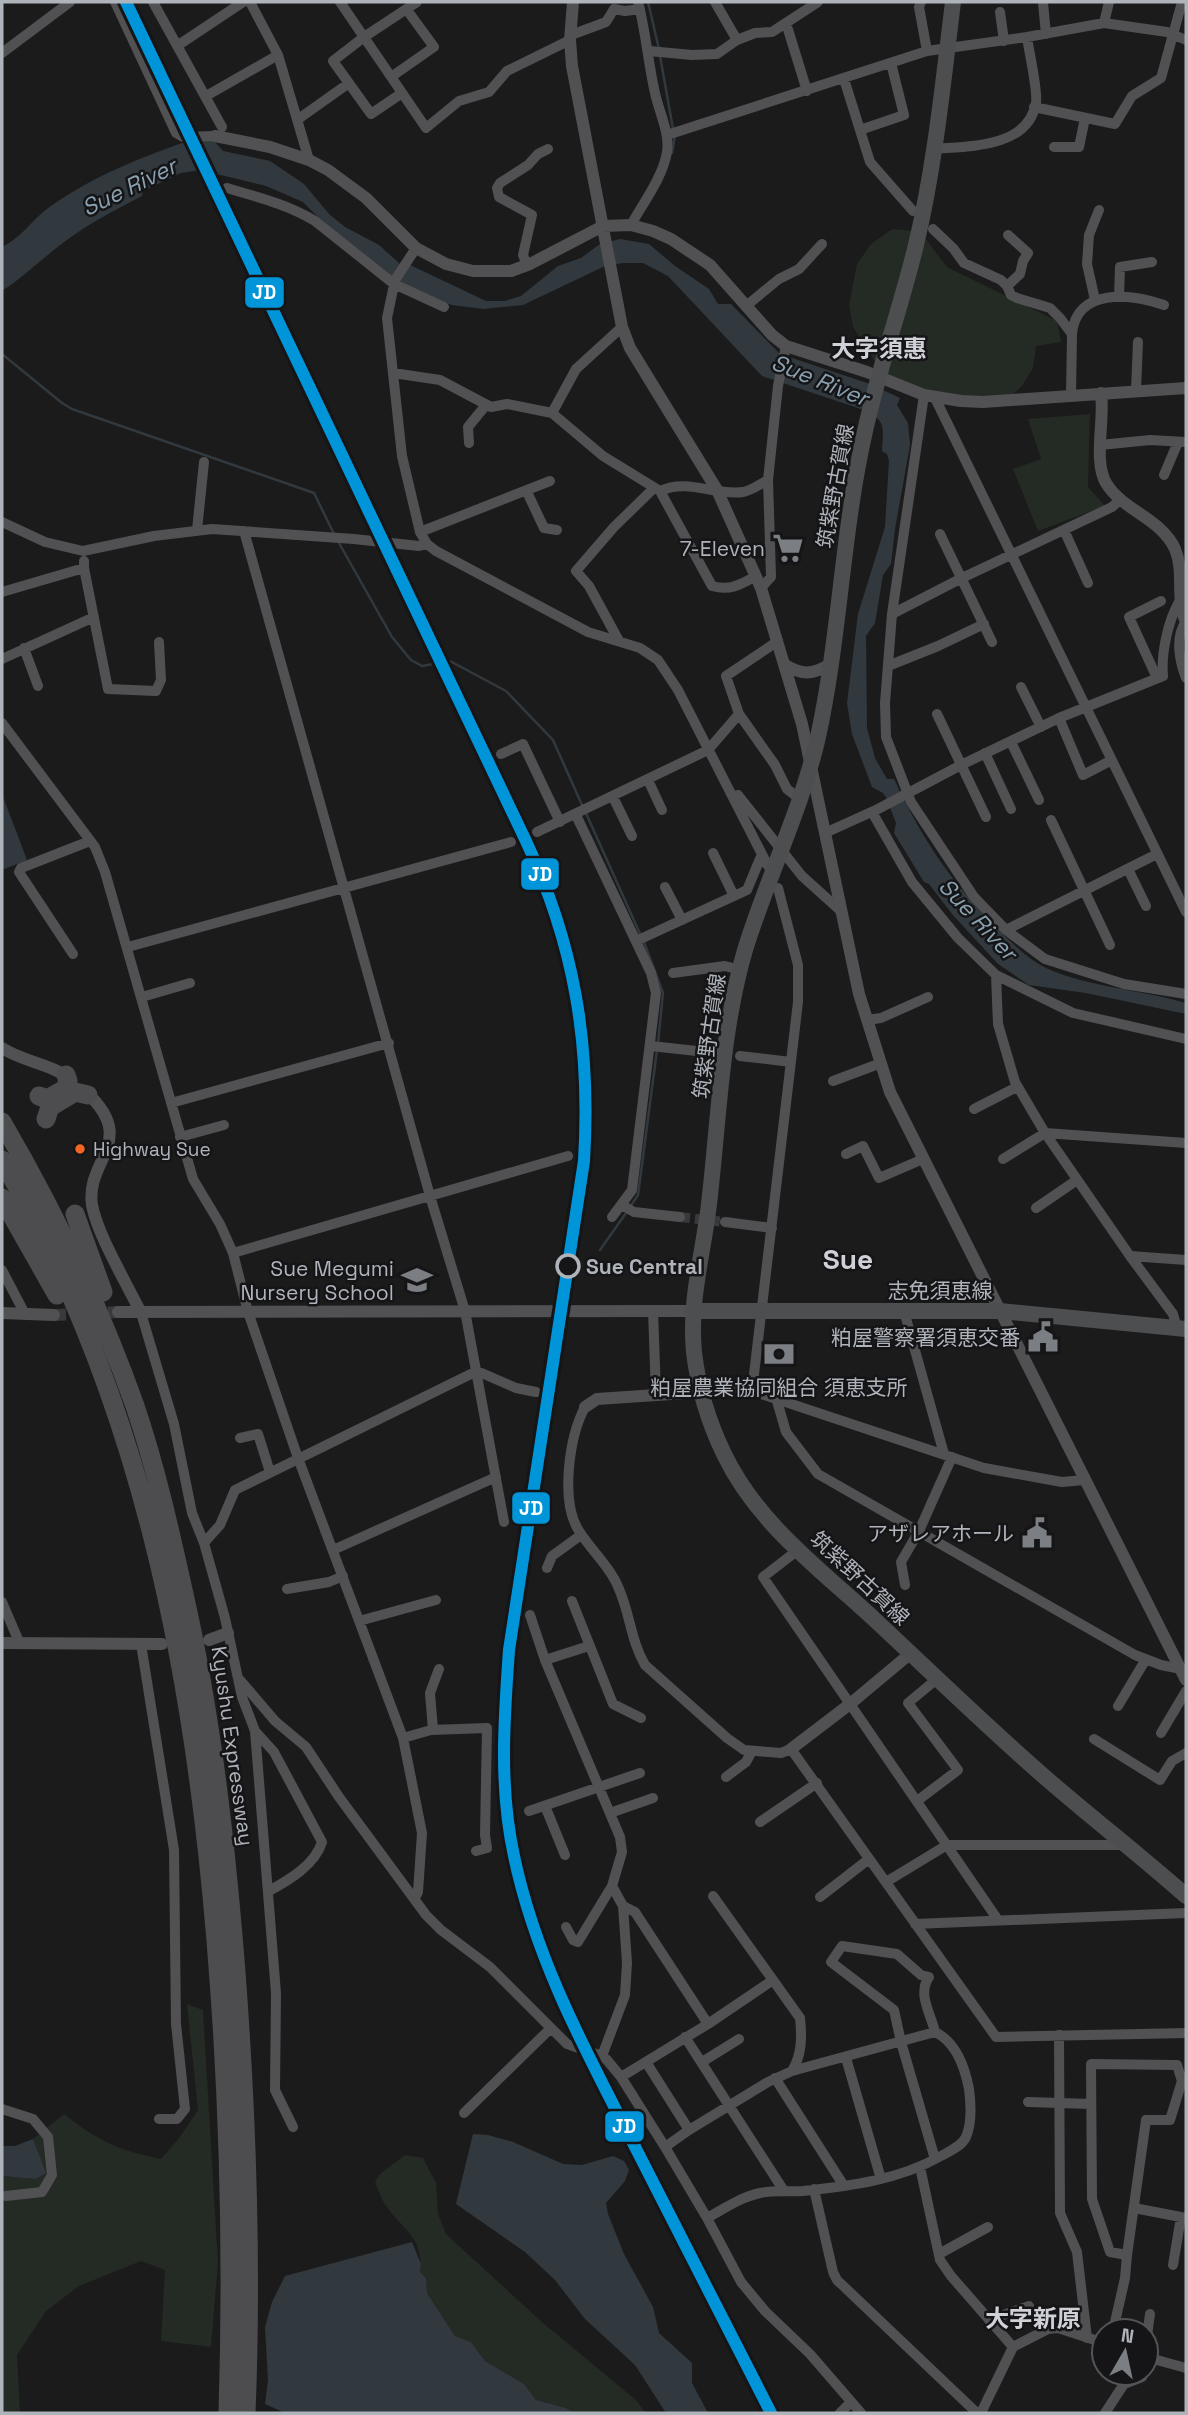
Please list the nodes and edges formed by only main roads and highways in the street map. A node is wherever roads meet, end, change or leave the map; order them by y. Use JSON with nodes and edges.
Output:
{"nodes":[{"id":1,"x":953,"y":2,"type":"edge"},
{"id":2,"x":66,"y":1075,"type":"road end"},
{"id":3,"x":88,"y":1095,"type":"road end"},
{"id":4,"x":39,"y":1096,"type":"dead end"},
{"id":5,"x":46,"y":1119,"type":"dead end"},
{"id":6,"x":2,"y":1122,"type":"edge"},
{"id":7,"x":2,"y":1160,"type":"edge"},
{"id":8,"x":2,"y":1198,"type":"edge"},
{"id":9,"x":75,"y":1214,"type":"dead end"},
{"id":10,"x":692,"y":1311,"type":"junction"},
{"id":11,"x":1182,"y":1328,"type":"edge"},
{"id":12,"x":155,"y":1472,"type":"junction"},
{"id":13,"x":145,"y":1506,"type":"junction"},
{"id":14,"x":1186,"y":1896,"type":"edge"},
{"id":15,"x":228,"y":2413,"type":"edge"},
{"id":16,"x":246,"y":2413,"type":"edge"}],
"edges":[{"from":1,"to":10,"type":"main road","name":"筑紫野古賀線"},
{"from":2,"to":4,"type":"highway"},
{"from":3,"to":5,"type":"highway"},
{"from":6,"to":12,"type":"highway","name":"Kyushu Expressway"},
{"from":7,"to":13,"type":"highway","name":"Kyushu Expressway"},
{"from":8,"to":13,"type":"highway"},
{"from":9,"to":12,"type":"highway"},
{"from":10,"to":11,"type":"main road","name":"志免須恵線"},
{"from":10,"to":14,"type":"main road","name":"筑紫野古賀線"},
{"from":12,"to":16,"type":"highway","name":"Kyushu Expressway"},
{"from":13,"to":15,"type":"highway","name":"Kyushu Expressway"}]}
